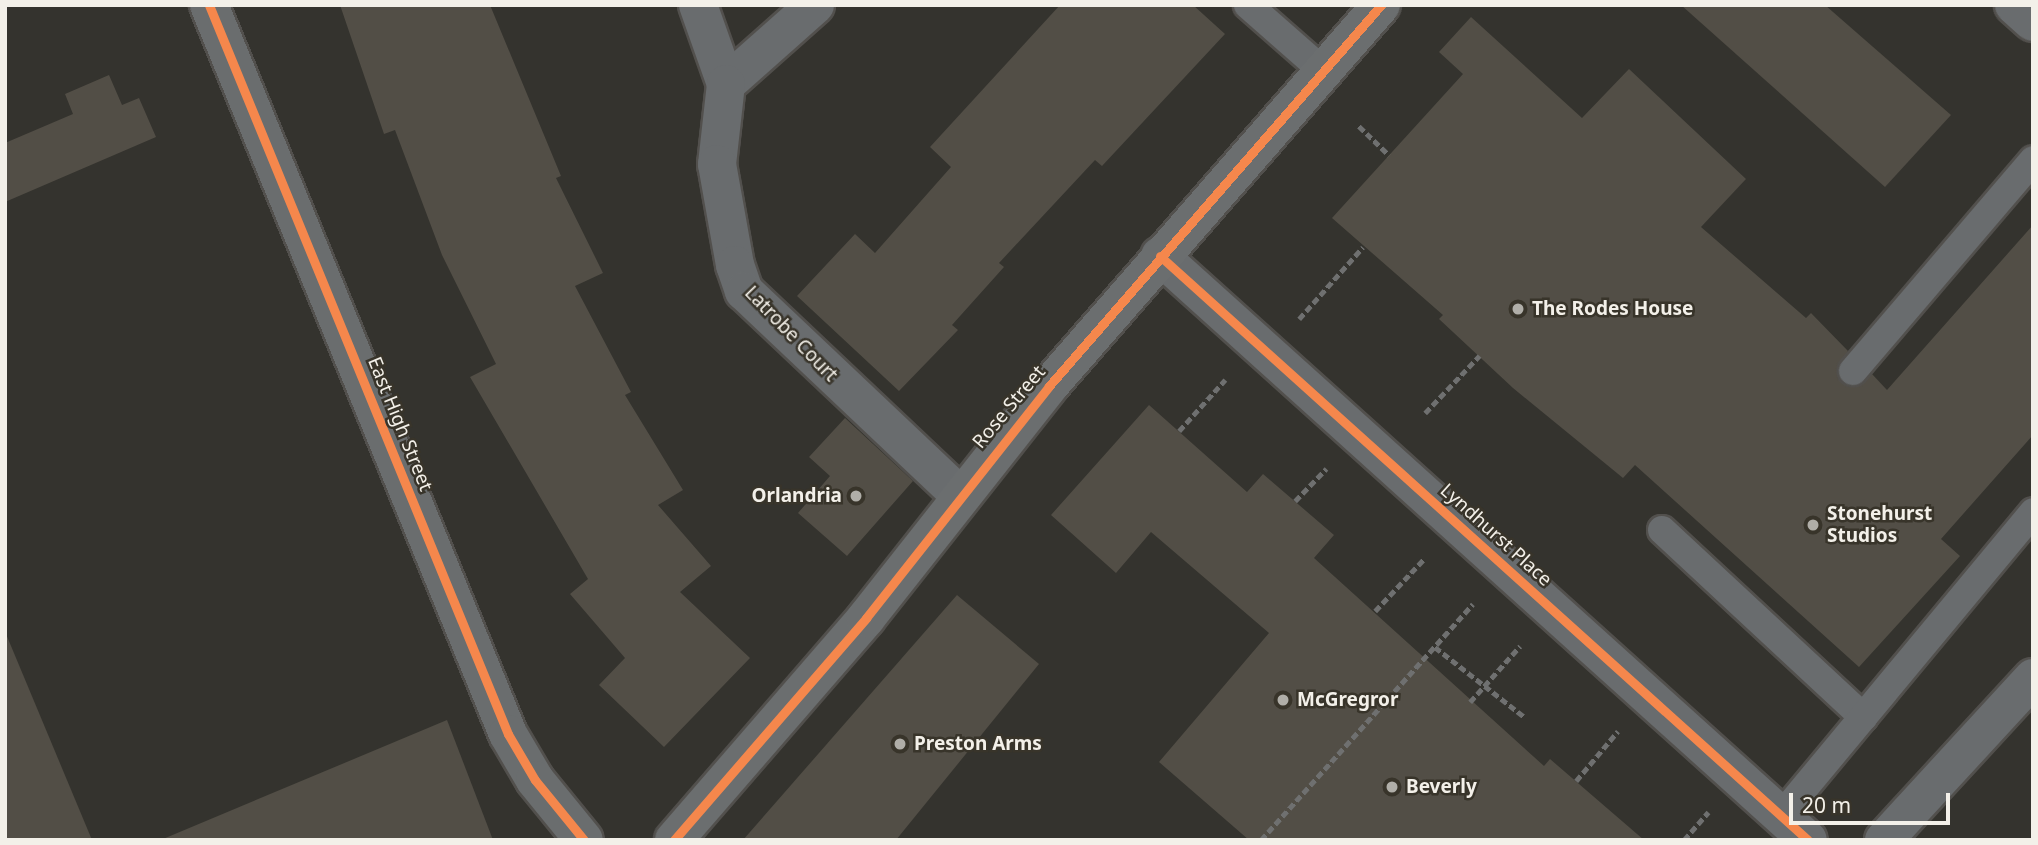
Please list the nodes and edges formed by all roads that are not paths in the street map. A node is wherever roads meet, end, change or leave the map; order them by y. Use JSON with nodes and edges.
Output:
{"nodes":[{"id":1,"x":209,"y":5,"type":"edge"},
{"id":2,"x":698,"y":5,"type":"edge"},
{"id":3,"x":815,"y":5,"type":"edge"},
{"id":4,"x":1248,"y":5,"type":"edge"},
{"id":5,"x":1381,"y":5,"type":"edge"},
{"id":6,"x":2014,"y":5,"type":"edge"},
{"id":7,"x":2033,"y":22,"type":"edge"},
{"id":8,"x":1323,"y":71,"type":"junction"},
{"id":9,"x":726,"y":84,"type":"junction"},
{"id":10,"x":2033,"y":160,"type":"edge"},
{"id":11,"x":1160,"y":256,"type":"junction"},
{"id":12,"x":1853,"y":371,"type":"dead end"},
{"id":13,"x":959,"y":494,"type":"junction"},
{"id":14,"x":2033,"y":512,"type":"edge"},
{"id":15,"x":1662,"y":530,"type":"dead end"},
{"id":16,"x":2033,"y":678,"type":"edge"},
{"id":17,"x":1863,"y":717,"type":"junction"},
{"id":18,"x":1794,"y":828,"type":"edge"},
{"id":19,"x":584,"y":840,"type":"edge"},
{"id":20,"x":674,"y":840,"type":"edge"},
{"id":21,"x":1884,"y":840,"type":"edge"}],
"edges":[{"from":1,"to":19,"type":"main road","name":"East High Street"},
{"from":2,"to":9,"type":"street","name":"Latrobe Court"},
{"from":3,"to":9,"type":"street"},
{"from":4,"to":8,"type":"lane"},
{"from":5,"to":8,"type":"main road","name":"Rose Street"},
{"from":6,"to":7,"type":"street"},
{"from":8,"to":11,"type":"main road","name":"Rose Street"},
{"from":9,"to":13,"type":"street","name":"Latrobe Court"},
{"from":10,"to":12,"type":"lane"},
{"from":11,"to":13,"type":"main road","name":"Rose Street"},
{"from":11,"to":18,"type":"street","name":"Lyndhurst Place"},
{"from":13,"to":20,"type":"main road","name":"Rose Street"},
{"from":14,"to":17,"type":"lane"},
{"from":15,"to":17,"type":"lane"},
{"from":16,"to":21,"type":"street"},
{"from":17,"to":18,"type":"lane"}]}
